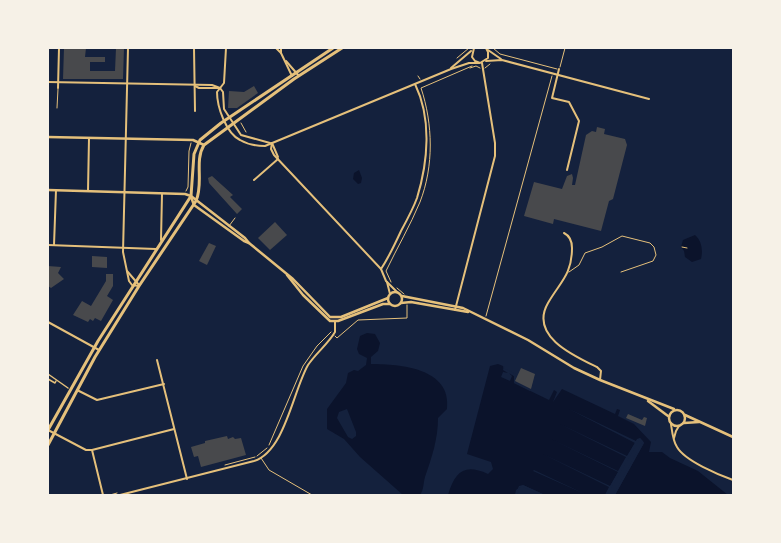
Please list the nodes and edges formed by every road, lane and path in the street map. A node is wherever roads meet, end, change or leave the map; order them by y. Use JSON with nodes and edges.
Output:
{"nodes":[{"id":1,"x":59,"y":48,"type":"edge"},
{"id":2,"x":128,"y":48,"type":"edge"},
{"id":3,"x":194,"y":48,"type":"edge"},
{"id":4,"x":226,"y":48,"type":"edge"},
{"id":5,"x":276,"y":48,"type":"edge"},
{"id":6,"x":281,"y":48,"type":"edge"},
{"id":7,"x":333,"y":48,"type":"edge"},
{"id":8,"x":342,"y":48,"type":"edge"},
{"id":9,"x":468,"y":48,"type":"edge"},
{"id":10,"x":492,"y":48,"type":"edge"},
{"id":11,"x":565,"y":48,"type":"edge"},
{"id":12,"x":473,"y":49,"type":"edge"},
{"id":13,"x":487,"y":49,"type":"edge"},
{"id":14,"x":281,"y":53,"type":"junction"},
{"id":15,"x":457,"y":58,"type":"dead end"},
{"id":16,"x":502,"y":60,"type":"junction"},
{"id":17,"x":286,"y":61,"type":"junction"},
{"id":18,"x":486,"y":61,"type":"junction"},
{"id":19,"x":480,"y":63,"type":"junction"},
{"id":20,"x":476,"y":65,"type":"dead end"},
{"id":21,"x":471,"y":68,"type":"dead end"},
{"id":22,"x":450,"y":69,"type":"junction"},
{"id":23,"x":468,"y":69,"type":"junction"},
{"id":24,"x":559,"y":69,"type":"junction"},
{"id":25,"x":296,"y":72,"type":"junction"},
{"id":26,"x":553,"y":73,"type":"junction"},
{"id":27,"x":292,"y":75,"type":"junction"},
{"id":28,"x":558,"y":75,"type":"junction"},
{"id":29,"x":299,"y":76,"type":"junction"},
{"id":30,"x":294,"y":79,"type":"junction"},
{"id":31,"x":48,"y":82,"type":"edge"},
{"id":32,"x":58,"y":82,"type":"junction"},
{"id":33,"x":415,"y":83,"type":"junction"},
{"id":34,"x":127,"y":84,"type":"junction"},
{"id":35,"x":195,"y":86,"type":"junction"},
{"id":36,"x":58,"y":88,"type":"joint"},
{"id":37,"x":220,"y":88,"type":"junction"},
{"id":38,"x":649,"y":99,"type":"dead end"},
{"id":39,"x":57,"y":108,"type":"dead end"},
{"id":40,"x":195,"y":111,"type":"dead end"},
{"id":41,"x":229,"y":117,"type":"junction"},
{"id":42,"x":224,"y":120,"type":"junction"},
{"id":43,"x":233,"y":123,"type":"junction"},
{"id":44,"x":241,"y":123,"type":"dead end"},
{"id":45,"x":229,"y":126,"type":"junction"},
{"id":46,"x":246,"y":132,"type":"dead end"},
{"id":47,"x":48,"y":137,"type":"edge"},
{"id":48,"x":89,"y":138,"type":"junction"},
{"id":49,"x":125,"y":139,"type":"junction"},
{"id":50,"x":193,"y":140,"type":"junction"},
{"id":51,"x":198,"y":142,"type":"junction"},
{"id":52,"x":272,"y":143,"type":"junction"},
{"id":53,"x":204,"y":145,"type":"junction"},
{"id":54,"x":278,"y":159,"type":"junction"},
{"id":55,"x":567,"y":170,"type":"dead end"},
{"id":56,"x":254,"y":180,"type":"dead end"},
{"id":57,"x":48,"y":190,"type":"edge"},
{"id":58,"x":56,"y":190,"type":"junction"},
{"id":59,"x":88,"y":191,"type":"junction"},
{"id":60,"x":124,"y":193,"type":"junction"},
{"id":61,"x":162,"y":194,"type":"junction"},
{"id":62,"x":185,"y":194,"type":"junction"},
{"id":63,"x":191,"y":196,"type":"junction"},
{"id":64,"x":196,"y":201,"type":"junction"},
{"id":65,"x":194,"y":205,"type":"junction"},
{"id":66,"x":235,"y":218,"type":"dead end"},
{"id":67,"x":229,"y":226,"type":"junction"},
{"id":68,"x":564,"y":233,"type":"dead end"},
{"id":69,"x":162,"y":240,"type":"junction"},
{"id":70,"x":249,"y":244,"type":"junction"},
{"id":71,"x":48,"y":245,"type":"edge"},
{"id":72,"x":54,"y":246,"type":"junction"},
{"id":73,"x":682,"y":247,"type":"dead end"},
{"id":74,"x":123,"y":248,"type":"junction"},
{"id":75,"x":156,"y":248,"type":"junction"},
{"id":76,"x":687,"y":248,"type":"dead end"},
{"id":77,"x":381,"y":269,"type":"junction"},
{"id":78,"x":127,"y":271,"type":"junction"},
{"id":79,"x":569,"y":272,"type":"junction"},
{"id":80,"x":621,"y":272,"type":"dead end"},
{"id":81,"x":286,"y":274,"type":"junction"},
{"id":82,"x":135,"y":280,"type":"junction"},
{"id":83,"x":386,"y":281,"type":"junction"},
{"id":84,"x":132,"y":285,"type":"junction"},
{"id":85,"x":139,"y":286,"type":"junction"},
{"id":86,"x":397,"y":292,"type":"junction"},
{"id":87,"x":406,"y":295,"type":"dead end"},
{"id":88,"x":389,"y":296,"type":"junction"},
{"id":89,"x":402,"y":296,"type":"junction"},
{"id":90,"x":408,"y":302,"type":"junction"},
{"id":91,"x":401,"y":303,"type":"junction"},
{"id":92,"x":390,"y":304,"type":"junction"},
{"id":93,"x":456,"y":306,"type":"junction"},
{"id":94,"x":455,"y":310,"type":"junction"},
{"id":95,"x":469,"y":312,"type":"junction"},
{"id":96,"x":486,"y":316,"type":"dead end"},
{"id":97,"x":334,"y":320,"type":"junction"},
{"id":98,"x":48,"y":322,"type":"edge"},
{"id":99,"x":337,"y":338,"type":"dead end"},
{"id":100,"x":94,"y":347,"type":"junction"},
{"id":101,"x":99,"y":350,"type":"junction"},
{"id":102,"x":157,"y":360,"type":"dead end"},
{"id":103,"x":48,"y":374,"type":"edge"},
{"id":104,"x":51,"y":376,"type":"junction"},
{"id":105,"x":48,"y":379,"type":"edge"},
{"id":106,"x":600,"y":380,"type":"junction"},
{"id":107,"x":56,"y":381,"type":"junction"},
{"id":108,"x":164,"y":384,"type":"junction"},
{"id":109,"x":68,"y":388,"type":"dead end"},
{"id":110,"x":77,"y":390,"type":"junction"},
{"id":111,"x":644,"y":398,"type":"junction"},
{"id":112,"x":289,"y":400,"type":"dead end"},
{"id":113,"x":674,"y":409,"type":"junction"},
{"id":114,"x":685,"y":415,"type":"junction"},
{"id":115,"x":668,"y":416,"type":"junction"},
{"id":116,"x":700,"y":422,"type":"junction"},
{"id":117,"x":683,"y":423,"type":"junction"},
{"id":118,"x":671,"y":424,"type":"junction"},
{"id":119,"x":679,"y":426,"type":"junction"},
{"id":120,"x":174,"y":429,"type":"junction"},
{"id":121,"x":48,"y":430,"type":"edge"},
{"id":122,"x":54,"y":433,"type":"junction"},
{"id":123,"x":733,"y":438,"type":"edge"},
{"id":124,"x":674,"y":439,"type":"junction"},
{"id":125,"x":48,"y":445,"type":"edge"},
{"id":126,"x":92,"y":450,"type":"junction"},
{"id":127,"x":261,"y":458,"type":"junction"},
{"id":128,"x":223,"y":466,"type":"dead end"},
{"id":129,"x":188,"y":479,"type":"junction"},
{"id":130,"x":733,"y":480,"type":"edge"},
{"id":131,"x":118,"y":493,"type":"dead end"},
{"id":132,"x":103,"y":495,"type":"edge"},
{"id":133,"x":110,"y":495,"type":"edge"},
{"id":134,"x":120,"y":495,"type":"edge"},
{"id":135,"x":312,"y":495,"type":"edge"}],
"edges":[{"from":1,"to":32,"type":"street"},
{"from":2,"to":34,"type":"street"},
{"from":3,"to":35,"type":"street"},
{"from":4,"to":37,"type":"street"},
{"from":5,"to":14,"type":"street"},
{"from":6,"to":14,"type":"street"},
{"from":7,"to":25,"type":"main road"},
{"from":8,"to":29,"type":"main road"},
{"from":9,"to":15,"type":"path"},
{"from":10,"to":24,"type":"path"},
{"from":11,"to":24,"type":"path"},
{"from":12,"to":19,"type":"street"},
{"from":12,"to":22,"type":"street"},
{"from":13,"to":16,"type":"street"},
{"from":13,"to":18,"type":"street"},
{"from":14,"to":17,"type":"street"},
{"from":16,"to":18,"type":"street"},
{"from":16,"to":26,"type":"street"},
{"from":17,"to":25,"type":"street"},
{"from":17,"to":27,"type":"street"},
{"from":18,"to":19,"type":"street"},
{"from":19,"to":22,"type":"street"},
{"from":19,"to":93,"type":"street"},
{"from":20,"to":23,"type":"path"},
{"from":21,"to":23,"type":"path"},
{"from":22,"to":33,"type":"street"},
{"from":23,"to":87,"type":"path"},
{"from":24,"to":28,"type":"street"},
{"from":25,"to":27,"type":"main road"},
{"from":25,"to":29,"type":"street"},
{"from":26,"to":28,"type":"street"},
{"from":26,"to":96,"type":"path"},
{"from":27,"to":30,"type":"street"},
{"from":27,"to":41,"type":"main road"},
{"from":28,"to":38,"type":"street"},
{"from":28,"to":55,"type":"street"},
{"from":29,"to":30,"type":"main road"},
{"from":30,"to":43,"type":"main road"},
{"from":31,"to":32,"type":"street"},
{"from":32,"to":34,"type":"street"},
{"from":32,"to":36,"type":"street"},
{"from":33,"to":52,"type":"street"},
{"from":33,"to":77,"type":"street"},
{"from":34,"to":35,"type":"street"},
{"from":34,"to":49,"type":"street"},
{"from":35,"to":37,"type":"street"},
{"from":35,"to":40,"type":"street"},
{"from":36,"to":39,"type":"lane"},
{"from":37,"to":41,"type":"street"},
{"from":37,"to":42,"type":"street"},
{"from":41,"to":42,"type":"main road"},
{"from":41,"to":43,"type":"street"},
{"from":42,"to":45,"type":"street"},
{"from":42,"to":51,"type":"main road"},
{"from":43,"to":45,"type":"main road"},
{"from":43,"to":52,"type":"street"},
{"from":44,"to":46,"type":"path"},
{"from":45,"to":52,"type":"street"},
{"from":45,"to":53,"type":"main road"},
{"from":47,"to":48,"type":"main road"},
{"from":48,"to":49,"type":"main road"},
{"from":48,"to":59,"type":"street"},
{"from":49,"to":50,"type":"main road"},
{"from":49,"to":60,"type":"street"},
{"from":50,"to":51,"type":"main road"},
{"from":50,"to":62,"type":"path"},
{"from":51,"to":53,"type":"main road"},
{"from":51,"to":63,"type":"main road"},
{"from":52,"to":54,"type":"street"},
{"from":53,"to":64,"type":"main road"},
{"from":54,"to":56,"type":"street"},
{"from":54,"to":77,"type":"street"},
{"from":57,"to":58,"type":"main road"},
{"from":58,"to":59,"type":"main road"},
{"from":58,"to":72,"type":"street"},
{"from":59,"to":60,"type":"main road"},
{"from":60,"to":61,"type":"main road"},
{"from":60,"to":74,"type":"street"},
{"from":61,"to":62,"type":"main road"},
{"from":61,"to":69,"type":"street"},
{"from":62,"to":63,"type":"main road"},
{"from":63,"to":64,"type":"main road"},
{"from":63,"to":65,"type":"main road"},
{"from":63,"to":69,"type":"main road"},
{"from":64,"to":65,"type":"main road"},
{"from":64,"to":67,"type":"main road"},
{"from":65,"to":70,"type":"main road"},
{"from":65,"to":85,"type":"main road"},
{"from":66,"to":67,"type":"lane"},
{"from":67,"to":70,"type":"main road"},
{"from":68,"to":79,"type":"street"},
{"from":69,"to":75,"type":"main road"},
{"from":70,"to":81,"type":"main road"},
{"from":71,"to":72,"type":"street"},
{"from":72,"to":74,"type":"street"},
{"from":73,"to":76,"type":"path"},
{"from":74,"to":75,"type":"street"},
{"from":74,"to":78,"type":"street"},
{"from":75,"to":82,"type":"main road"},
{"from":77,"to":83,"type":"street"},
{"from":78,"to":82,"type":"street"},
{"from":78,"to":84,"type":"street"},
{"from":79,"to":80,"type":"lane"},
{"from":79,"to":106,"type":"street"},
{"from":81,"to":97,"type":"main road"},
{"from":81,"to":97,"type":"main road"},
{"from":82,"to":84,"type":"main road"},
{"from":82,"to":85,"type":"street"},
{"from":83,"to":86,"type":"street"},
{"from":83,"to":88,"type":"street"},
{"from":84,"to":85,"type":"street"},
{"from":84,"to":100,"type":"main road"},
{"from":85,"to":101,"type":"main road"},
{"from":86,"to":88,"type":"main road"},
{"from":86,"to":89,"type":"main road"},
{"from":88,"to":92,"type":"main road"},
{"from":88,"to":97,"type":"main road"},
{"from":89,"to":91,"type":"main road"},
{"from":89,"to":93,"type":"main road"},
{"from":90,"to":91,"type":"main road"},
{"from":90,"to":94,"type":"main road"},
{"from":90,"to":99,"type":"path"},
{"from":91,"to":92,"type":"main road"},
{"from":92,"to":97,"type":"main road"},
{"from":93,"to":94,"type":"street"},
{"from":93,"to":95,"type":"main road"},
{"from":94,"to":95,"type":"main road"},
{"from":95,"to":106,"type":"main road"},
{"from":97,"to":127,"type":"street"},
{"from":98,"to":100,"type":"street"},
{"from":100,"to":101,"type":"street"},
{"from":100,"to":121,"type":"main road"},
{"from":101,"to":110,"type":"main road"},
{"from":102,"to":108,"type":"street"},
{"from":103,"to":104,"type":"street"},
{"from":104,"to":105,"type":"street"},
{"from":104,"to":107,"type":"street"},
{"from":105,"to":107,"type":"street"},
{"from":106,"to":111,"type":"main road"},
{"from":107,"to":109,"type":"street"},
{"from":108,"to":110,"type":"street"},
{"from":108,"to":120,"type":"street"},
{"from":110,"to":122,"type":"main road"},
{"from":111,"to":113,"type":"main road"},
{"from":111,"to":115,"type":"main road"},
{"from":112,"to":128,"type":"path"},
{"from":113,"to":114,"type":"main road"},
{"from":113,"to":115,"type":"main road"},
{"from":114,"to":116,"type":"main road"},
{"from":114,"to":117,"type":"main road"},
{"from":115,"to":118,"type":"main road"},
{"from":116,"to":117,"type":"main road"},
{"from":116,"to":123,"type":"main road"},
{"from":117,"to":119,"type":"main road"},
{"from":118,"to":119,"type":"main road"},
{"from":118,"to":124,"type":"street"},
{"from":119,"to":124,"type":"street"},
{"from":120,"to":126,"type":"street"},
{"from":120,"to":129,"type":"street"},
{"from":121,"to":122,"type":"street"},
{"from":122,"to":125,"type":"main road"},
{"from":122,"to":126,"type":"street"},
{"from":124,"to":130,"type":"street"},
{"from":126,"to":132,"type":"street"},
{"from":127,"to":129,"type":"street"},
{"from":127,"to":135,"type":"lane"},
{"from":129,"to":134,"type":"street"},
{"from":131,"to":133,"type":"path"}]}
